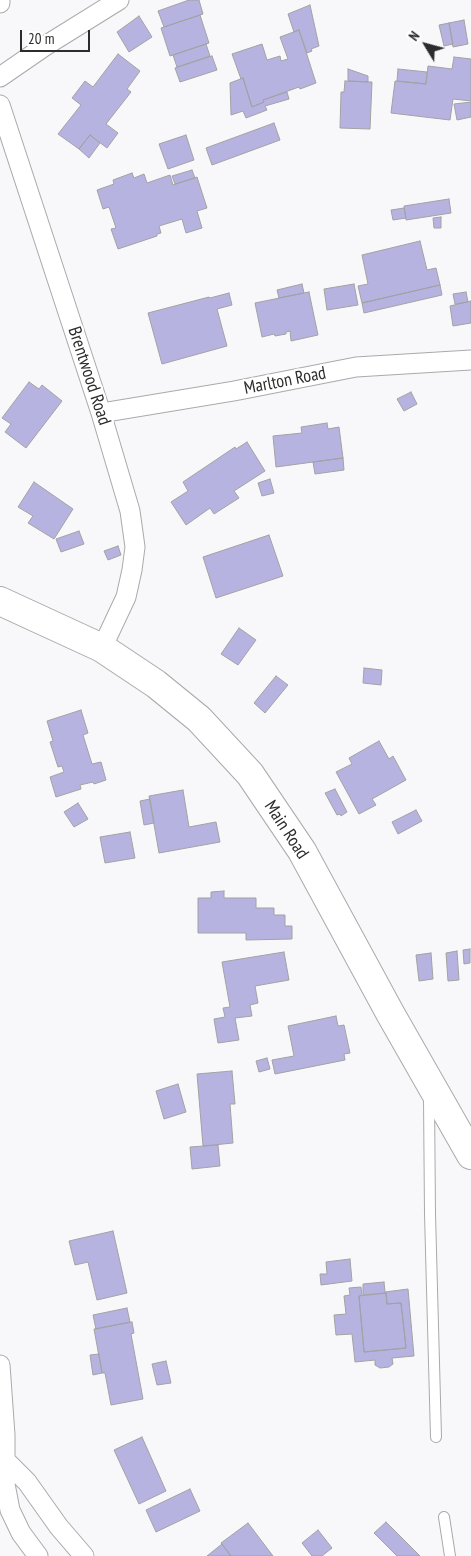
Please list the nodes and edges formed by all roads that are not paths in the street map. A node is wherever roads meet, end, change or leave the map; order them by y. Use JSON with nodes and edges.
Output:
{"nodes":[{"id":1,"x":119,"y":0,"type":"edge"},
{"id":2,"x":0,"y":77,"type":"edge"},
{"id":3,"x":0,"y":105,"type":"edge"},
{"id":4,"x":471,"y":360,"type":"edge"},
{"id":5,"x":101,"y":413,"type":"junction"},
{"id":6,"x":0,"y":601,"type":"edge"},
{"id":7,"x":102,"y":648,"type":"junction"},
{"id":8,"x":429,"y":1081,"type":"junction"},
{"id":9,"x":471,"y":1155,"type":"edge"},
{"id":10,"x":0,"y":1365,"type":"edge"},
{"id":11,"x":436,"y":1437,"type":"dead end"},
{"id":12,"x":4,"y":1460,"type":"junction"},
{"id":13,"x":444,"y":1517,"type":"dead end"},
{"id":14,"x":38,"y":1556,"type":"edge"},
{"id":15,"x":84,"y":1556,"type":"edge"},
{"id":16,"x":450,"y":1556,"type":"edge"}],
"edges":[{"from":1,"to":2,"type":"street"},
{"from":3,"to":5,"type":"street","name":"Brentwood Road"},
{"from":4,"to":5,"type":"street","name":"Marlton Road"},
{"from":5,"to":7,"type":"street","name":"Brentwood Road"},
{"from":6,"to":7,"type":"main road","name":"Main Road"},
{"from":7,"to":8,"type":"main road","name":"Main Road"},
{"from":8,"to":9,"type":"main road","name":"Main Road"},
{"from":8,"to":11,"type":"lane"},
{"from":10,"to":12,"type":"street"},
{"from":12,"to":14,"type":"street"},
{"from":12,"to":15,"type":"street"},
{"from":13,"to":16,"type":"lane"}]}
